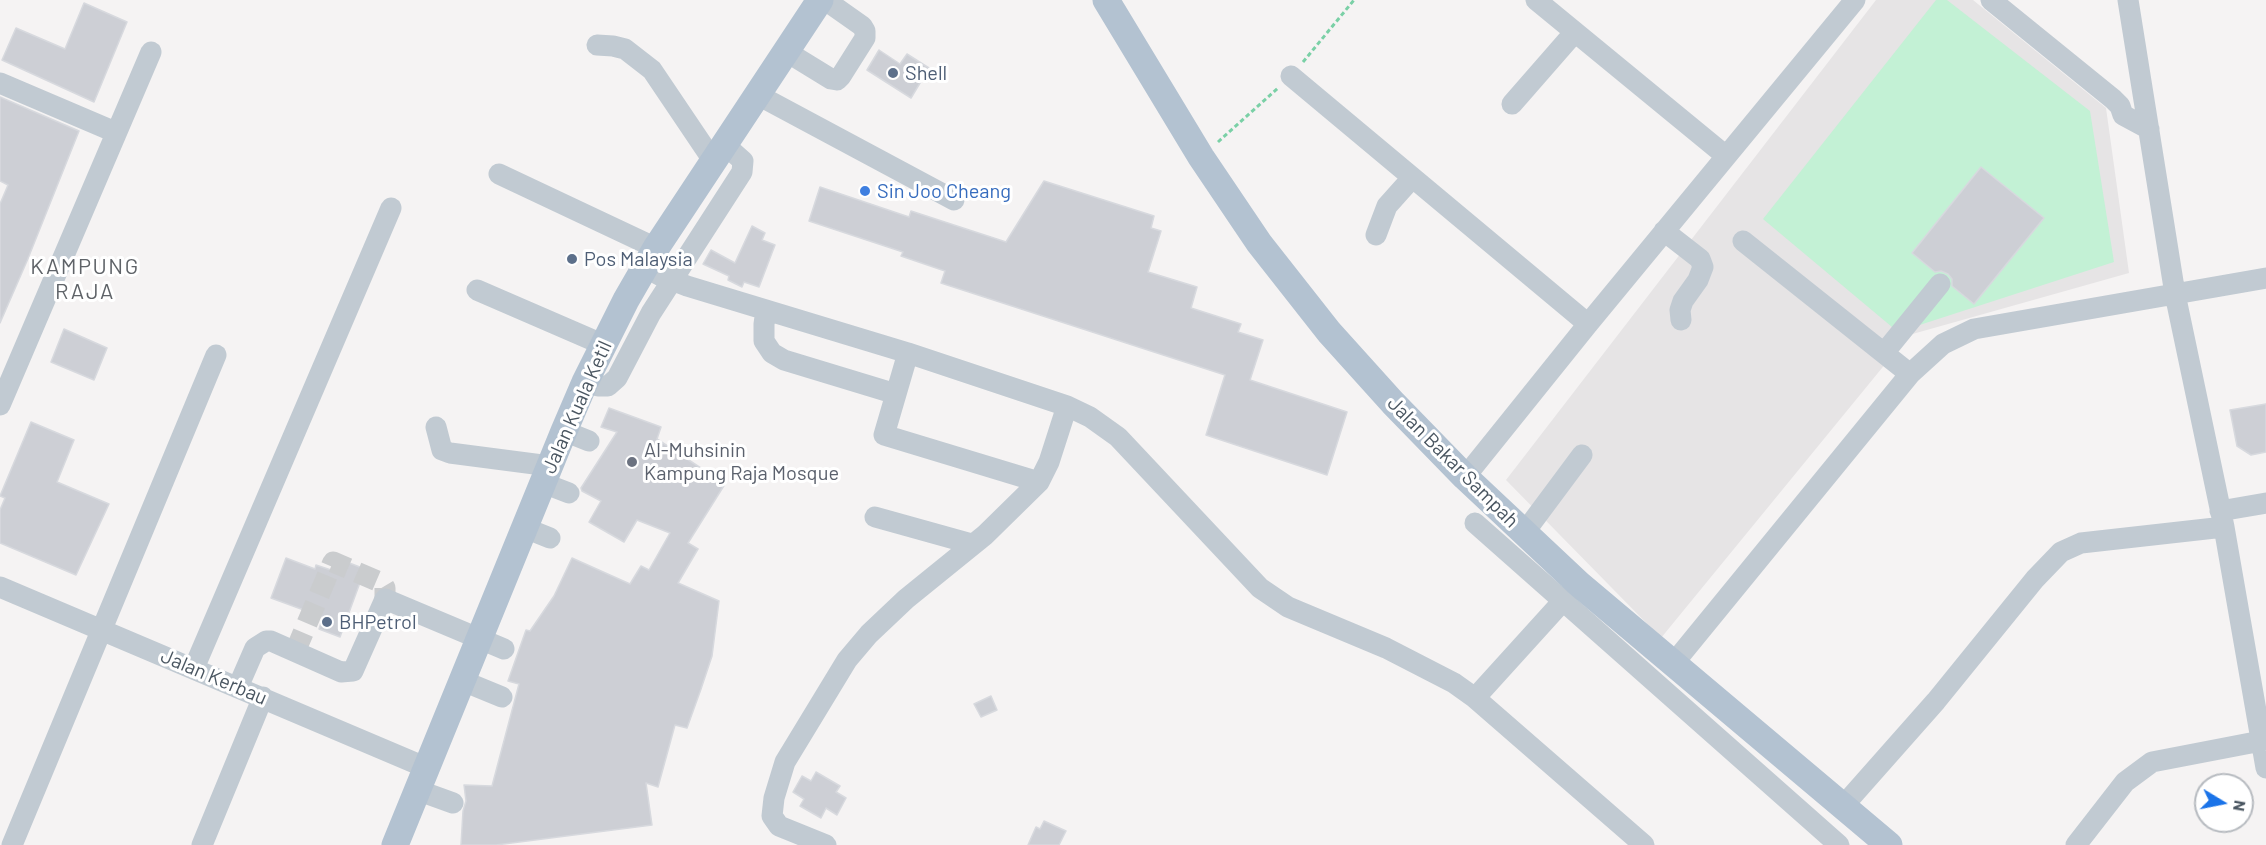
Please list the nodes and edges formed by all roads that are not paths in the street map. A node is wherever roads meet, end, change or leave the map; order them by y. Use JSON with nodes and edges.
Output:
{"nodes":[{"id":1,"x":820,"y":0,"type":"edge"},
{"id":2,"x":825,"y":0,"type":"edge"},
{"id":3,"x":1106,"y":0,"type":"edge"},
{"id":4,"x":1536,"y":0,"type":"edge"},
{"id":5,"x":1855,"y":0,"type":"edge"},
{"id":6,"x":1991,"y":0,"type":"edge"},
{"id":7,"x":2128,"y":0,"type":"edge"},
{"id":8,"x":1574,"y":33,"type":"junction"},
{"id":9,"x":597,"y":45,"type":"dead end"},
{"id":10,"x":151,"y":52,"type":"dead end"},
{"id":11,"x":787,"y":52,"type":"junction"},
{"id":12,"x":1291,"y":76,"type":"road end"},
{"id":13,"x":0,"y":83,"type":"edge"},
{"id":14,"x":758,"y":95,"type":"junction"},
{"id":15,"x":1512,"y":104,"type":"dead end"},
{"id":16,"x":2149,"y":129,"type":"junction"},
{"id":17,"x":115,"y":132,"type":"junction"},
{"id":18,"x":720,"y":153,"type":"junction"},
{"id":19,"x":1726,"y":156,"type":"junction"},
{"id":20,"x":499,"y":174,"type":"dead end"},
{"id":21,"x":1412,"y":178,"type":"junction"},
{"id":22,"x":954,"y":200,"type":"dead end"},
{"id":23,"x":391,"y":208,"type":"dead end"},
{"id":24,"x":1664,"y":231,"type":"junction"},
{"id":25,"x":1376,"y":235,"type":"dead end"},
{"id":26,"x":1743,"y":241,"type":"dead end"},
{"id":27,"x":650,"y":258,"type":"junction"},
{"id":28,"x":2266,"y":278,"type":"edge"},
{"id":29,"x":672,"y":280,"type":"junction"},
{"id":30,"x":1940,"y":284,"type":"dead end"},
{"id":31,"x":477,"y":290,"type":"dead end"},
{"id":32,"x":2175,"y":294,"type":"junction"},
{"id":33,"x":626,"y":300,"type":"junction"},
{"id":34,"x":766,"y":310,"type":"junction"},
{"id":35,"x":651,"y":313,"type":"junction"},
{"id":36,"x":1682,"y":320,"type":"dead end"},
{"id":37,"x":1588,"y":324,"type":"junction"},
{"id":38,"x":604,"y":345,"type":"junction"},
{"id":39,"x":908,"y":353,"type":"junction"},
{"id":40,"x":1884,"y":353,"type":"junction"},
{"id":41,"x":216,"y":355,"type":"dead end"},
{"id":42,"x":1910,"y":374,"type":"junction"},
{"id":43,"x":585,"y":382,"type":"junction"},
{"id":44,"x":896,"y":394,"type":"junction"},
{"id":45,"x":0,"y":405,"type":"edge"},
{"id":46,"x":1067,"y":406,"type":"junction"},
{"id":47,"x":436,"y":427,"type":"dead end"},
{"id":48,"x":1582,"y":455,"type":"dead end"},
{"id":49,"x":547,"y":475,"type":"junction"},
{"id":50,"x":1465,"y":477,"type":"junction"},
{"id":51,"x":1039,"y":482,"type":"junction"},
{"id":52,"x":569,"y":493,"type":"dead end"},
{"id":53,"x":2266,"y":503,"type":"edge"},
{"id":54,"x":875,"y":518,"type":"dead end"},
{"id":55,"x":2222,"y":519,"type":"junction"},
{"id":56,"x":1475,"y":524,"type":"dead end"},
{"id":57,"x":525,"y":528,"type":"junction"},
{"id":58,"x":1524,"y":533,"type":"junction"},
{"id":59,"x":550,"y":538,"type":"dead end"},
{"id":60,"x":972,"y":544,"type":"junction"},
{"id":61,"x":0,"y":587,"type":"edge"},
{"id":62,"x":1571,"y":592,"type":"junction"},
{"id":63,"x":102,"y":630,"type":"junction"},
{"id":64,"x":479,"y":639,"type":"junction"},
{"id":65,"x":504,"y":649,"type":"dead end"},
{"id":66,"x":1673,"y":664,"type":"junction"},
{"id":67,"x":194,"y":668,"type":"junction"},
{"id":68,"x":462,"y":681,"type":"junction"},
{"id":69,"x":238,"y":687,"type":"junction"},
{"id":70,"x":262,"y":697,"type":"junction"},
{"id":71,"x":502,"y":697,"type":"dead end"},
{"id":72,"x":1475,"y":698,"type":"junction"},
{"id":73,"x":2264,"y":741,"type":"edge"},
{"id":74,"x":2266,"y":768,"type":"edge"},
{"id":75,"x":422,"y":779,"type":"junction"},
{"id":76,"x":453,"y":803,"type":"dead end"},
{"id":77,"x":1844,"y":805,"type":"junction"},
{"id":78,"x":1865,"y":824,"type":"junction"},
{"id":79,"x":12,"y":845,"type":"edge"},
{"id":80,"x":202,"y":845,"type":"edge"},
{"id":81,"x":394,"y":845,"type":"edge"},
{"id":82,"x":826,"y":845,"type":"edge"},
{"id":83,"x":1644,"y":845,"type":"edge"},
{"id":84,"x":1841,"y":845,"type":"edge"},
{"id":85,"x":1889,"y":845,"type":"edge"},
{"id":86,"x":2076,"y":845,"type":"edge"}],
"edges":[{"from":1,"to":11,"type":"main road","name":"Jalan Kuala Ketil"},
{"from":2,"to":11,"type":"street"},
{"from":3,"to":50,"type":"main road","name":"Jalan Bakar Sampah"},
{"from":4,"to":8,"type":"street"},
{"from":5,"to":19,"type":"street"},
{"from":6,"to":16,"type":"street"},
{"from":7,"to":16,"type":"street"},
{"from":8,"to":15,"type":"street"},
{"from":8,"to":19,"type":"street"},
{"from":9,"to":18,"type":"street"},
{"from":10,"to":17,"type":"street"},
{"from":11,"to":14,"type":"main road","name":"Jalan Kuala Ketil"},
{"from":12,"to":21,"type":"street"},
{"from":13,"to":17,"type":"street"},
{"from":14,"to":18,"type":"main road","name":"Jalan Kuala Ketil"},
{"from":14,"to":22,"type":"street"},
{"from":16,"to":32,"type":"street"},
{"from":17,"to":45,"type":"street"},
{"from":18,"to":27,"type":"main road","name":"Jalan Kuala Ketil"},
{"from":18,"to":29,"type":"street"},
{"from":19,"to":24,"type":"street"},
{"from":20,"to":27,"type":"street"},
{"from":21,"to":25,"type":"street"},
{"from":21,"to":37,"type":"street"},
{"from":23,"to":67,"type":"street"},
{"from":24,"to":36,"type":"street"},
{"from":24,"to":37,"type":"street"},
{"from":26,"to":40,"type":"street"},
{"from":27,"to":29,"type":"street"},
{"from":27,"to":33,"type":"main road","name":"Jalan Kuala Ketil"},
{"from":28,"to":32,"type":"street"},
{"from":29,"to":34,"type":"street"},
{"from":29,"to":35,"type":"street"},
{"from":30,"to":40,"type":"street"},
{"from":31,"to":38,"type":"street"},
{"from":32,"to":42,"type":"street"},
{"from":32,"to":55,"type":"street"},
{"from":33,"to":35,"type":"street"},
{"from":33,"to":38,"type":"main road","name":"Jalan Kuala Ketil"},
{"from":34,"to":39,"type":"street"},
{"from":34,"to":44,"type":"street"},
{"from":35,"to":43,"type":"street"},
{"from":37,"to":50,"type":"street"},
{"from":38,"to":43,"type":"main road","name":"Jalan Kuala Ketil"},
{"from":39,"to":44,"type":"street"},
{"from":39,"to":46,"type":"street"},
{"from":40,"to":42,"type":"street"},
{"from":41,"to":63,"type":"street"},
{"from":42,"to":66,"type":"street"},
{"from":43,"to":49,"type":"main road","name":"Jalan Kuala Ketil"},
{"from":44,"to":51,"type":"street"},
{"from":46,"to":51,"type":"street"},
{"from":46,"to":72,"type":"street"},
{"from":47,"to":49,"type":"street"},
{"from":48,"to":58,"type":"street"},
{"from":49,"to":52,"type":"street"},
{"from":49,"to":57,"type":"main road","name":"Jalan Kuala Ketil"},
{"from":50,"to":58,"type":"main road","name":"Jalan Bakar Sampah"},
{"from":51,"to":60,"type":"street"},
{"from":53,"to":55,"type":"street"},
{"from":54,"to":60,"type":"street"},
{"from":55,"to":73,"type":"street"},
{"from":55,"to":77,"type":"street"},
{"from":56,"to":62,"type":"street"},
{"from":57,"to":59,"type":"street"},
{"from":57,"to":64,"type":"main road","name":"Jalan Kuala Ketil"},
{"from":58,"to":62,"type":"main road","name":"Jalan Bakar Sampah"},
{"from":60,"to":82,"type":"street"},
{"from":61,"to":63,"type":"street","name":"Jalan Kerbau"},
{"from":62,"to":66,"type":"main road","name":"Jalan Bakar Sampah"},
{"from":62,"to":72,"type":"street"},
{"from":62,"to":84,"type":"street"},
{"from":63,"to":67,"type":"street","name":"Jalan Kerbau"},
{"from":63,"to":79,"type":"street"},
{"from":64,"to":65,"type":"street"},
{"from":64,"to":68,"type":"main road","name":"Jalan Kuala Ketil"},
{"from":64,"to":69,"type":"street"},
{"from":66,"to":77,"type":"main road","name":"Jalan Bakar Sampah"},
{"from":67,"to":69,"type":"street","name":"Jalan Kerbau"},
{"from":68,"to":71,"type":"street"},
{"from":68,"to":75,"type":"main road","name":"Jalan Kuala Ketil"},
{"from":69,"to":70,"type":"street","name":"Jalan Kerbau"},
{"from":70,"to":75,"type":"street","name":"Jalan Kerbau"},
{"from":70,"to":80,"type":"street"},
{"from":72,"to":83,"type":"street"},
{"from":73,"to":74,"type":"street"},
{"from":73,"to":86,"type":"street"},
{"from":75,"to":76,"type":"street","name":"Jalan Kerbau"},
{"from":75,"to":81,"type":"main road","name":"Jalan Kuala Ketil"},
{"from":77,"to":78,"type":"main road","name":"Jalan Bakar Sampah"},
{"from":78,"to":84,"type":"street"},
{"from":78,"to":85,"type":"main road","name":"Jalan Bakar Sampah"}]}
